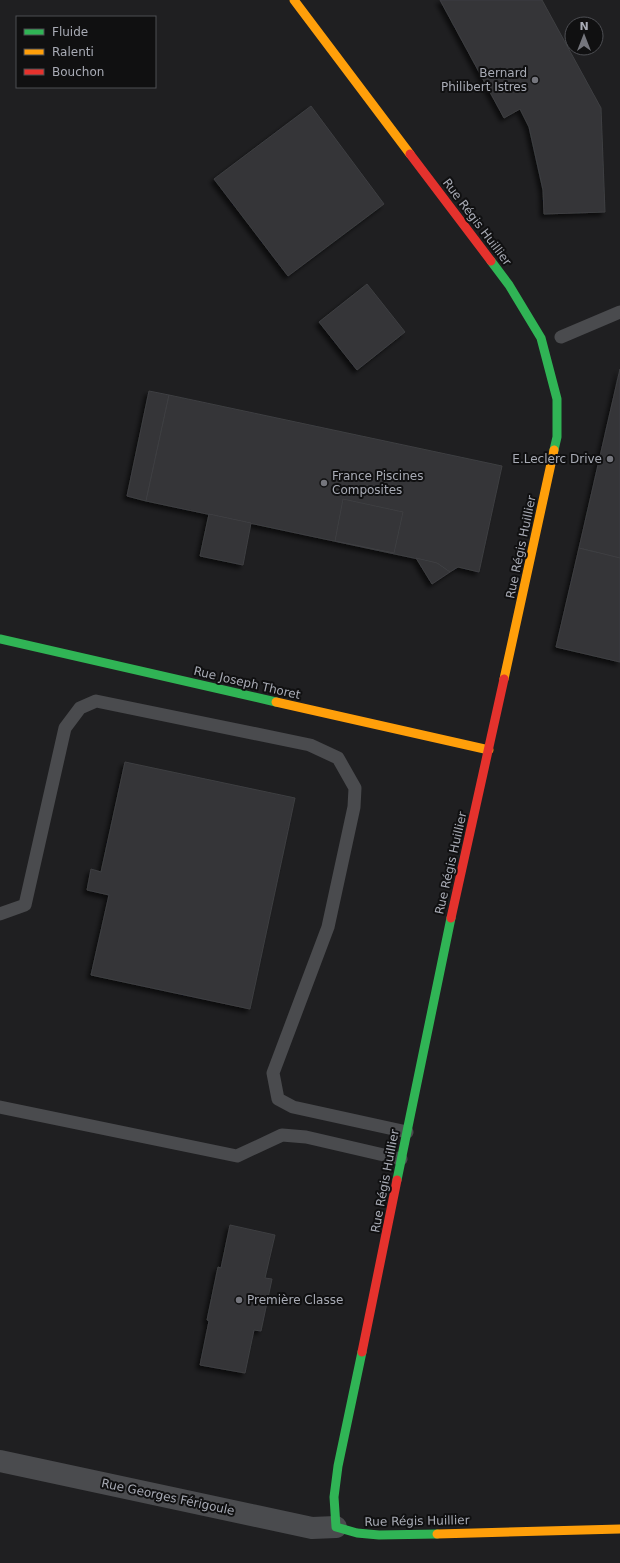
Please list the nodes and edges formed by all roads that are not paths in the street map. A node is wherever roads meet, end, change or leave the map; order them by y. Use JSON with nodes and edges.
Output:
{"nodes":[{"id":1,"x":294,"y":0,"type":"edge"},
{"id":2,"x":620,"y":312,"type":"edge"},
{"id":3,"x":561,"y":337,"type":"dead end"},
{"id":4,"x":0,"y":640,"type":"edge"},
{"id":5,"x":488,"y":750,"type":"junction"},
{"id":6,"x":0,"y":914,"type":"edge"},
{"id":7,"x":0,"y":1107,"type":"edge"},
{"id":8,"x":407,"y":1132,"type":"junction"},
{"id":9,"x":401,"y":1158,"type":"junction"},
{"id":10,"x":0,"y":1461,"type":"edge"},
{"id":11,"x":336,"y":1527,"type":"junction"},
{"id":12,"x":620,"y":1528,"type":"edge"}],
"edges":[{"from":1,"to":5,"type":"street","name":"Rue Régis Huillier"},
{"from":2,"to":3,"type":"lane"},
{"from":4,"to":5,"type":"street","name":"Rue Joseph Thoret"},
{"from":5,"to":8,"type":"street","name":"Rue Régis Huillier"},
{"from":6,"to":8,"type":"lane"},
{"from":7,"to":9,"type":"lane"},
{"from":8,"to":9,"type":"street","name":"Rue Régis Huillier"},
{"from":9,"to":11,"type":"street","name":"Rue Régis Huillier"},
{"from":10,"to":11,"type":"street","name":"Rue Georges Férigoule"},
{"from":11,"to":12,"type":"street","name":"Rue Régis Huillier"}]}
